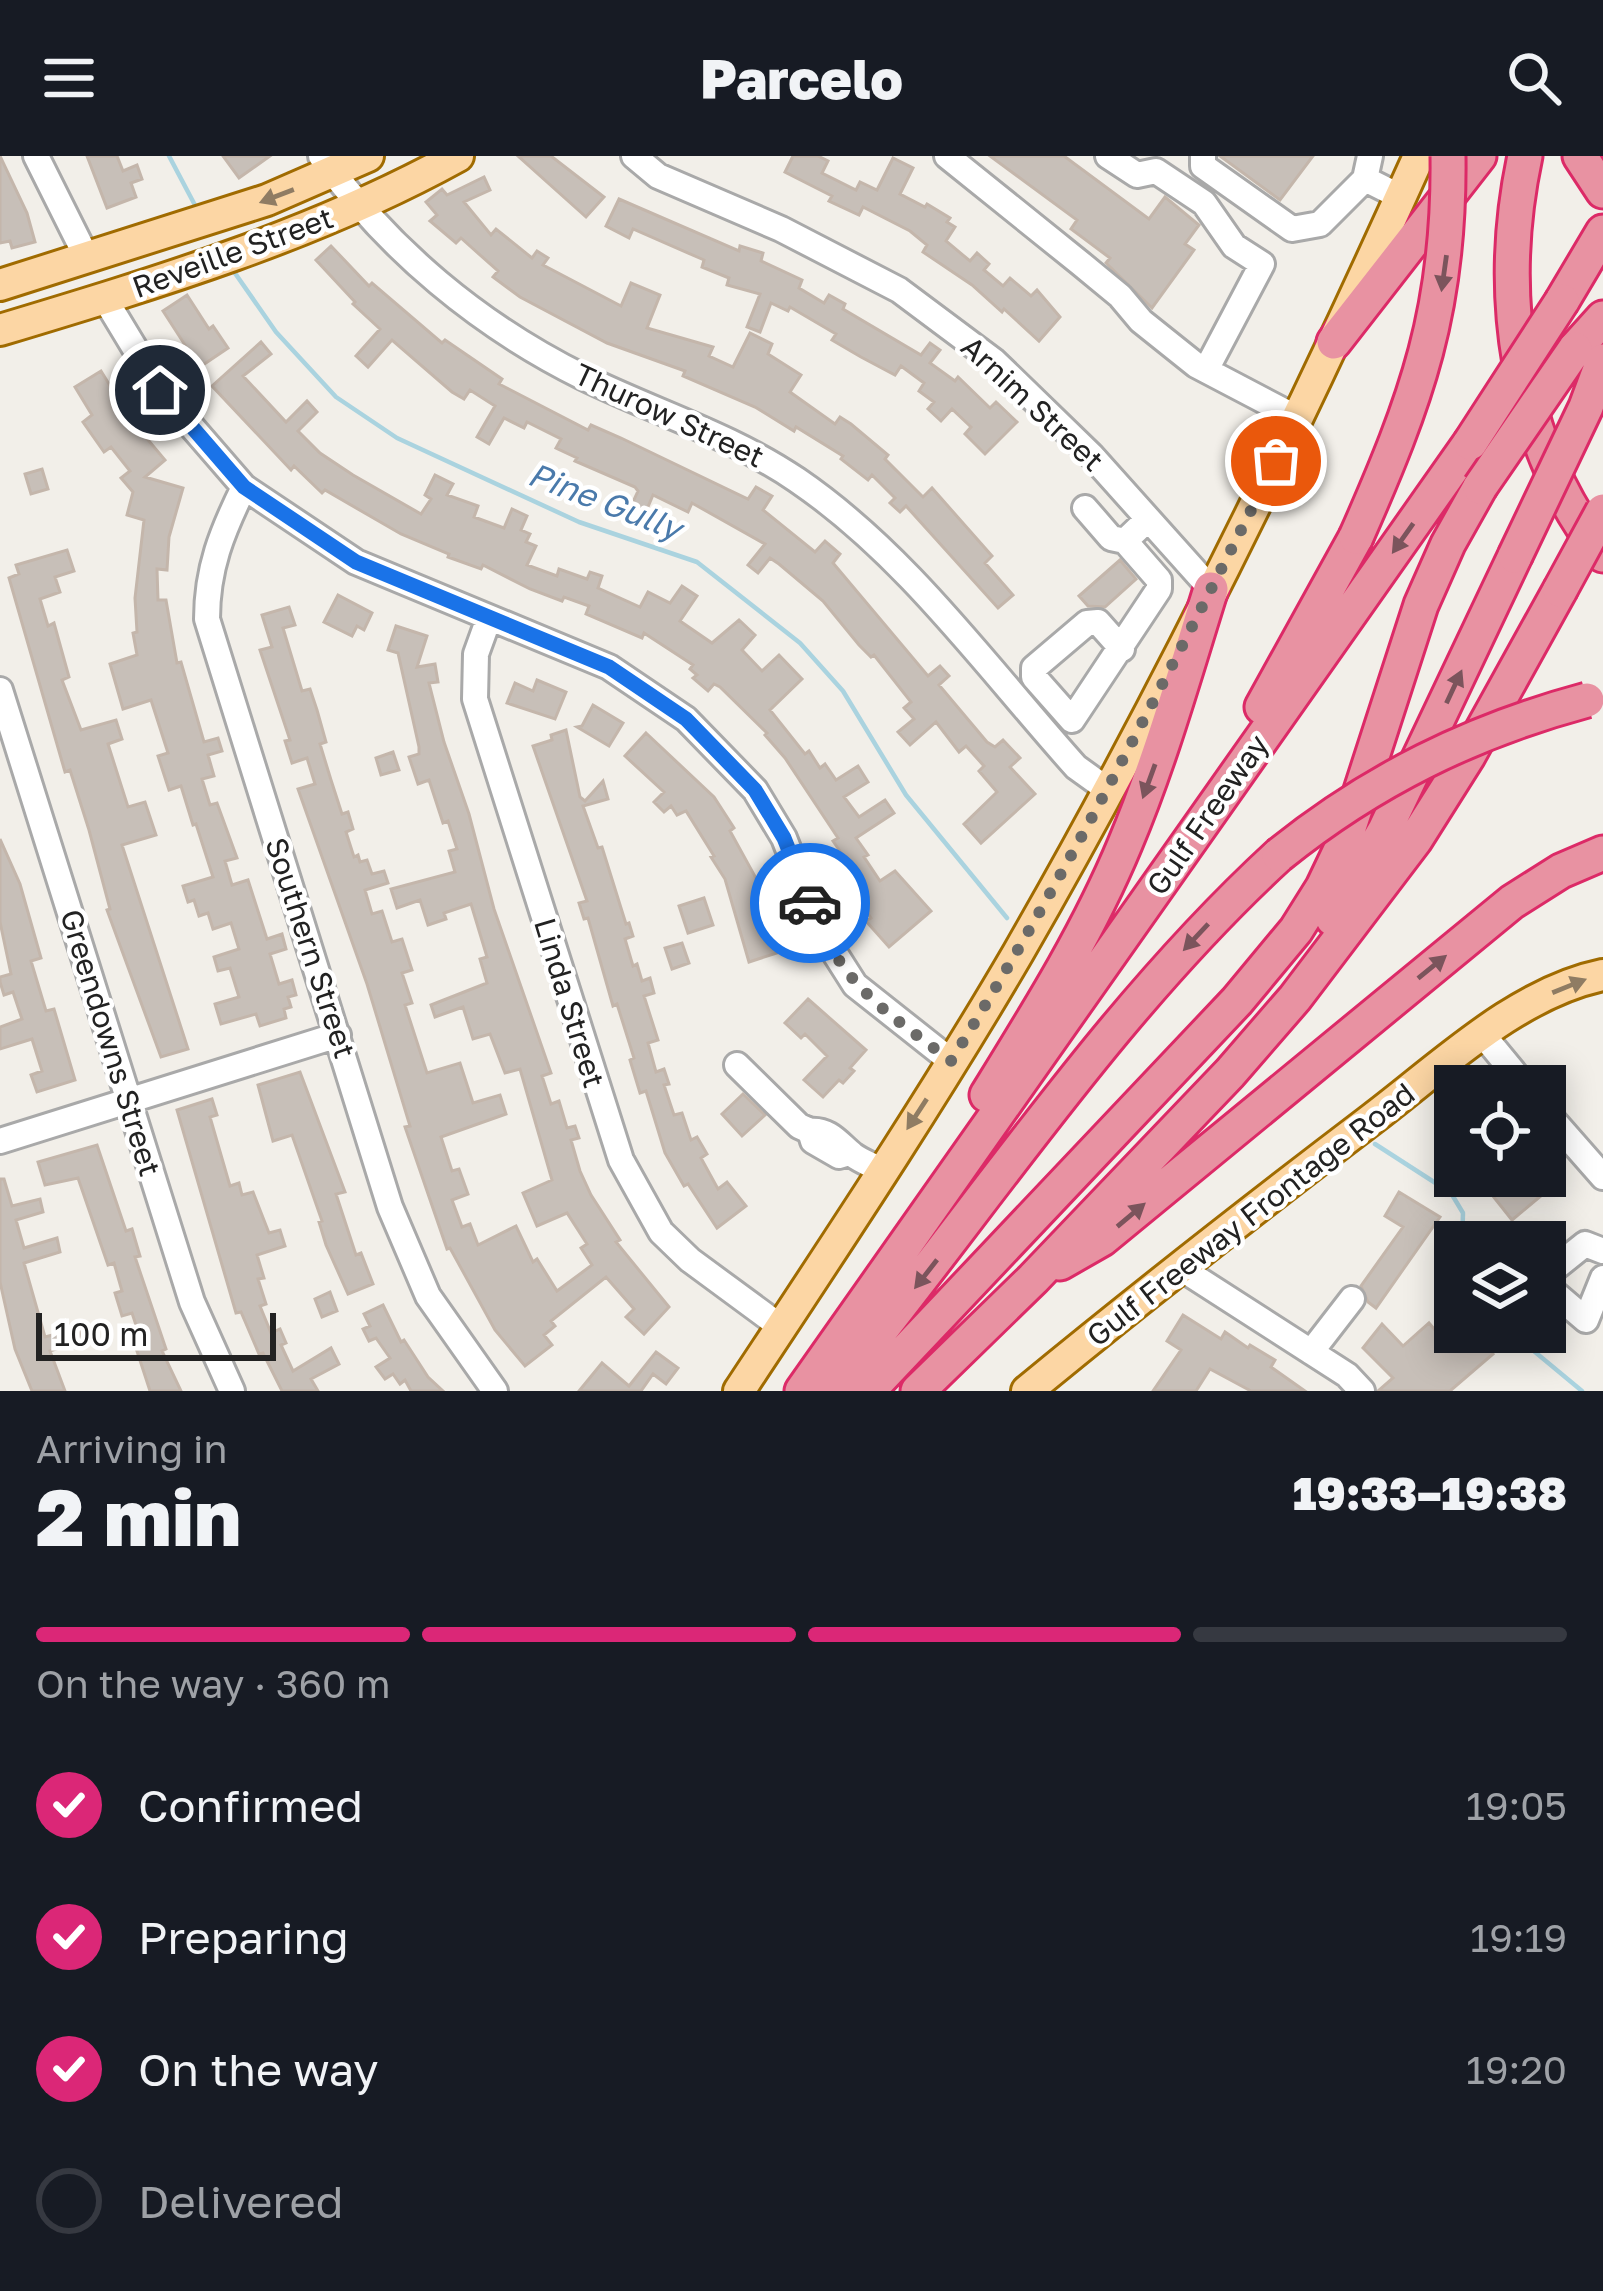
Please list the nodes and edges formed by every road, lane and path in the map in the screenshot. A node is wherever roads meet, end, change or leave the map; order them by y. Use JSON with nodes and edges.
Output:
{"nodes":[{"id":1,"x":36,"y":156,"type":"edge"},
{"id":2,"x":368,"y":156,"type":"edge"},
{"id":3,"x":458,"y":156,"type":"edge"},
{"id":4,"x":634,"y":156,"type":"edge"},
{"id":5,"x":1108,"y":156,"type":"edge"},
{"id":6,"x":1203,"y":156,"type":"edge"},
{"id":7,"x":1419,"y":156,"type":"edge"},
{"id":8,"x":1448,"y":156,"type":"edge"},
{"id":9,"x":1479,"y":156,"type":"edge"},
{"id":10,"x":1525,"y":156,"type":"edge"},
{"id":11,"x":1580,"y":156,"type":"edge"},
{"id":12,"x":960,"y":159,"type":"edge"},
{"id":13,"x":327,"y":165,"type":"edge"},
{"id":14,"x":1367,"y":168,"type":"edge"},
{"id":15,"x":1603,"y":190,"type":"edge"},
{"id":16,"x":1401,"y":197,"type":"junction"},
{"id":17,"x":362,"y":206,"type":"junction"},
{"id":18,"x":1603,"y":232,"type":"edge"},
{"id":19,"x":87,"y":259,"type":"junction"},
{"id":20,"x":0,"y":285,"type":"edge"},
{"id":21,"x":105,"y":298,"type":"junction"},
{"id":22,"x":1603,"y":318,"type":"edge"},
{"id":23,"x":0,"y":330,"type":"edge"},
{"id":24,"x":1334,"y":342,"type":"junction"},
{"id":25,"x":1589,"y":355,"type":"edge"},
{"id":26,"x":1206,"y":370,"type":"junction"},
{"id":27,"x":1297,"y":418,"type":"junction"},
{"id":28,"x":244,"y":487,"type":"junction"},
{"id":29,"x":1085,"y":508,"type":"dead end"},
{"id":30,"x":1603,"y":511,"type":"edge"},
{"id":31,"x":1148,"y":519,"type":"junction"},
{"id":32,"x":1125,"y":541,"type":"junction"},
{"id":33,"x":1603,"y":555,"type":"edge"},
{"id":34,"x":1210,"y":589,"type":"junction"},
{"id":35,"x":489,"y":618,"type":"junction"},
{"id":36,"x":1122,"y":650,"type":"junction"},
{"id":37,"x":0,"y":690,"type":"edge"},
{"id":38,"x":1603,"y":696,"type":"edge"},
{"id":39,"x":1072,"y":720,"type":"junction"},
{"id":40,"x":1052,"y":741,"type":"junction"},
{"id":41,"x":1108,"y":790,"type":"junction"},
{"id":42,"x":1192,"y":835,"type":"junction"},
{"id":43,"x":1603,"y":853,"type":"edge"},
{"id":44,"x":1603,"y":975,"type":"edge"},
{"id":45,"x":338,"y":1035,"type":"junction"},
{"id":46,"x":1493,"y":1046,"type":"junction"},
{"id":47,"x":951,"y":1061,"type":"junction"},
{"id":48,"x":737,"y":1065,"type":"dead end"},
{"id":49,"x":1508,"y":1065,"type":"edge"},
{"id":50,"x":127,"y":1100,"type":"junction"},
{"id":51,"x":1566,"y":1136,"type":"edge"},
{"id":52,"x":0,"y":1141,"type":"edge"},
{"id":53,"x":881,"y":1170,"type":"junction"},
{"id":54,"x":1603,"y":1178,"type":"edge"},
{"id":55,"x":1105,"y":1199,"type":"junction"},
{"id":56,"x":1603,"y":1251,"type":"edge"},
{"id":57,"x":1566,"y":1261,"type":"edge"},
{"id":58,"x":1179,"y":1267,"type":"junction"},
{"id":59,"x":1603,"y":1278,"type":"edge"},
{"id":60,"x":1033,"y":1279,"type":"junction"},
{"id":61,"x":1352,"y":1299,"type":"dead end"},
{"id":62,"x":1566,"y":1300,"type":"edge"},
{"id":63,"x":781,"y":1327,"type":"junction"},
{"id":64,"x":1312,"y":1352,"type":"junction"},
{"id":65,"x":232,"y":1391,"type":"edge"},
{"id":66,"x":495,"y":1391,"type":"edge"},
{"id":67,"x":739,"y":1391,"type":"edge"},
{"id":68,"x":801,"y":1391,"type":"edge"},
{"id":69,"x":832,"y":1391,"type":"edge"},
{"id":70,"x":868,"y":1391,"type":"edge"},
{"id":71,"x":918,"y":1391,"type":"edge"},
{"id":72,"x":1027,"y":1391,"type":"edge"},
{"id":73,"x":1362,"y":1391,"type":"edge"}],
"edges":[{"from":1,"to":19,"type":"street"},
{"from":2,"to":13,"type":"main road","name":"Reveille Street"},
{"from":3,"to":17,"type":"main road","name":"Reveille Street"},
{"from":4,"to":31,"type":"street","name":"Arnim Street"},
{"from":5,"to":26,"type":"street"},
{"from":6,"to":14,"type":"street"},
{"from":7,"to":16,"type":"main road"},
{"from":8,"to":42,"type":"highway","one_way":true,"bridge":true},
{"from":9,"to":24,"type":"highway"},
{"from":10,"to":33,"type":"highway"},
{"from":11,"to":15,"type":"highway"},
{"from":12,"to":26,"type":"street"},
{"from":13,"to":17,"type":"street","name":"Thurow Street"},
{"from":13,"to":19,"type":"main road","name":"Reveille Street","one_way":true},
{"from":14,"to":16,"type":"street"},
{"from":16,"to":24,"type":"main road"},
{"from":17,"to":21,"type":"main road","name":"Reveille Street"},
{"from":17,"to":40,"type":"street","name":"Thurow Street"},
{"from":18,"to":42,"type":"highway","name":"Gulf Freeway","one_way":true,"bridge":true},
{"from":19,"to":20,"type":"main road","name":"Reveille Street"},
{"from":21,"to":23,"type":"main road","name":"Reveille Street"},
{"from":21,"to":28,"type":"street"},
{"from":22,"to":25,"type":"highway"},
{"from":24,"to":27,"type":"main road"},
{"from":55,"to":25,"type":"highway","one_way":true,"bridge":true},
{"from":25,"to":70,"type":"highway","bridge":true},
{"from":26,"to":27,"type":"street"},
{"from":27,"to":34,"type":"main road"},
{"from":28,"to":35,"type":"street"},
{"from":28,"to":45,"type":"street","name":"Southern Street"},
{"from":29,"to":32,"type":"street"},
{"from":30,"to":55,"type":"highway","bridge":true},
{"from":31,"to":32,"type":"street"},
{"from":31,"to":34,"type":"street","name":"Arnim Street"},
{"from":32,"to":36,"type":"street"},
{"from":34,"to":41,"type":"main road"},
{"from":34,"to":68,"type":"highway","one_way":true},
{"from":35,"to":47,"type":"street"},
{"from":35,"to":63,"type":"street","name":"Linda Street"},
{"from":36,"to":39,"type":"street"},
{"from":36,"to":39,"type":"street"},
{"from":37,"to":50,"type":"street","name":"Greendowns Street"},
{"from":38,"to":69,"type":"highway","one_way":true,"bridge":true},
{"from":39,"to":40,"type":"street"},
{"from":40,"to":41,"type":"street","name":"Thurow Street"},
{"from":41,"to":47,"type":"main road"},
{"from":42,"to":68,"type":"highway","name":"Gulf Freeway"},
{"from":60,"to":43,"type":"highway","one_way":true},
{"from":46,"to":44,"type":"main road","name":"Gulf Freeway Frontage Road","one_way":true},
{"from":45,"to":50,"type":"street"},
{"from":45,"to":66,"type":"street","name":"Southern Street"},
{"from":46,"to":49,"type":"street"},
{"from":46,"to":58,"type":"main road","name":"Gulf Freeway Frontage Road"},
{"from":47,"to":53,"type":"main road","one_way":true},
{"from":48,"to":53,"type":"street"},
{"from":50,"to":52,"type":"street"},
{"from":50,"to":65,"type":"street","name":"Greendowns Street"},
{"from":51,"to":54,"type":"street"},
{"from":53,"to":63,"type":"main road"},
{"from":55,"to":60,"type":"highway"},
{"from":56,"to":57,"type":"street"},
{"from":58,"to":64,"type":"street"},
{"from":58,"to":72,"type":"main road","name":"Gulf Freeway Frontage Road"},
{"from":59,"to":62,"type":"street"},
{"from":60,"to":71,"type":"highway"},
{"from":61,"to":64,"type":"street"},
{"from":63,"to":67,"type":"main road"},
{"from":64,"to":73,"type":"street"}]}
